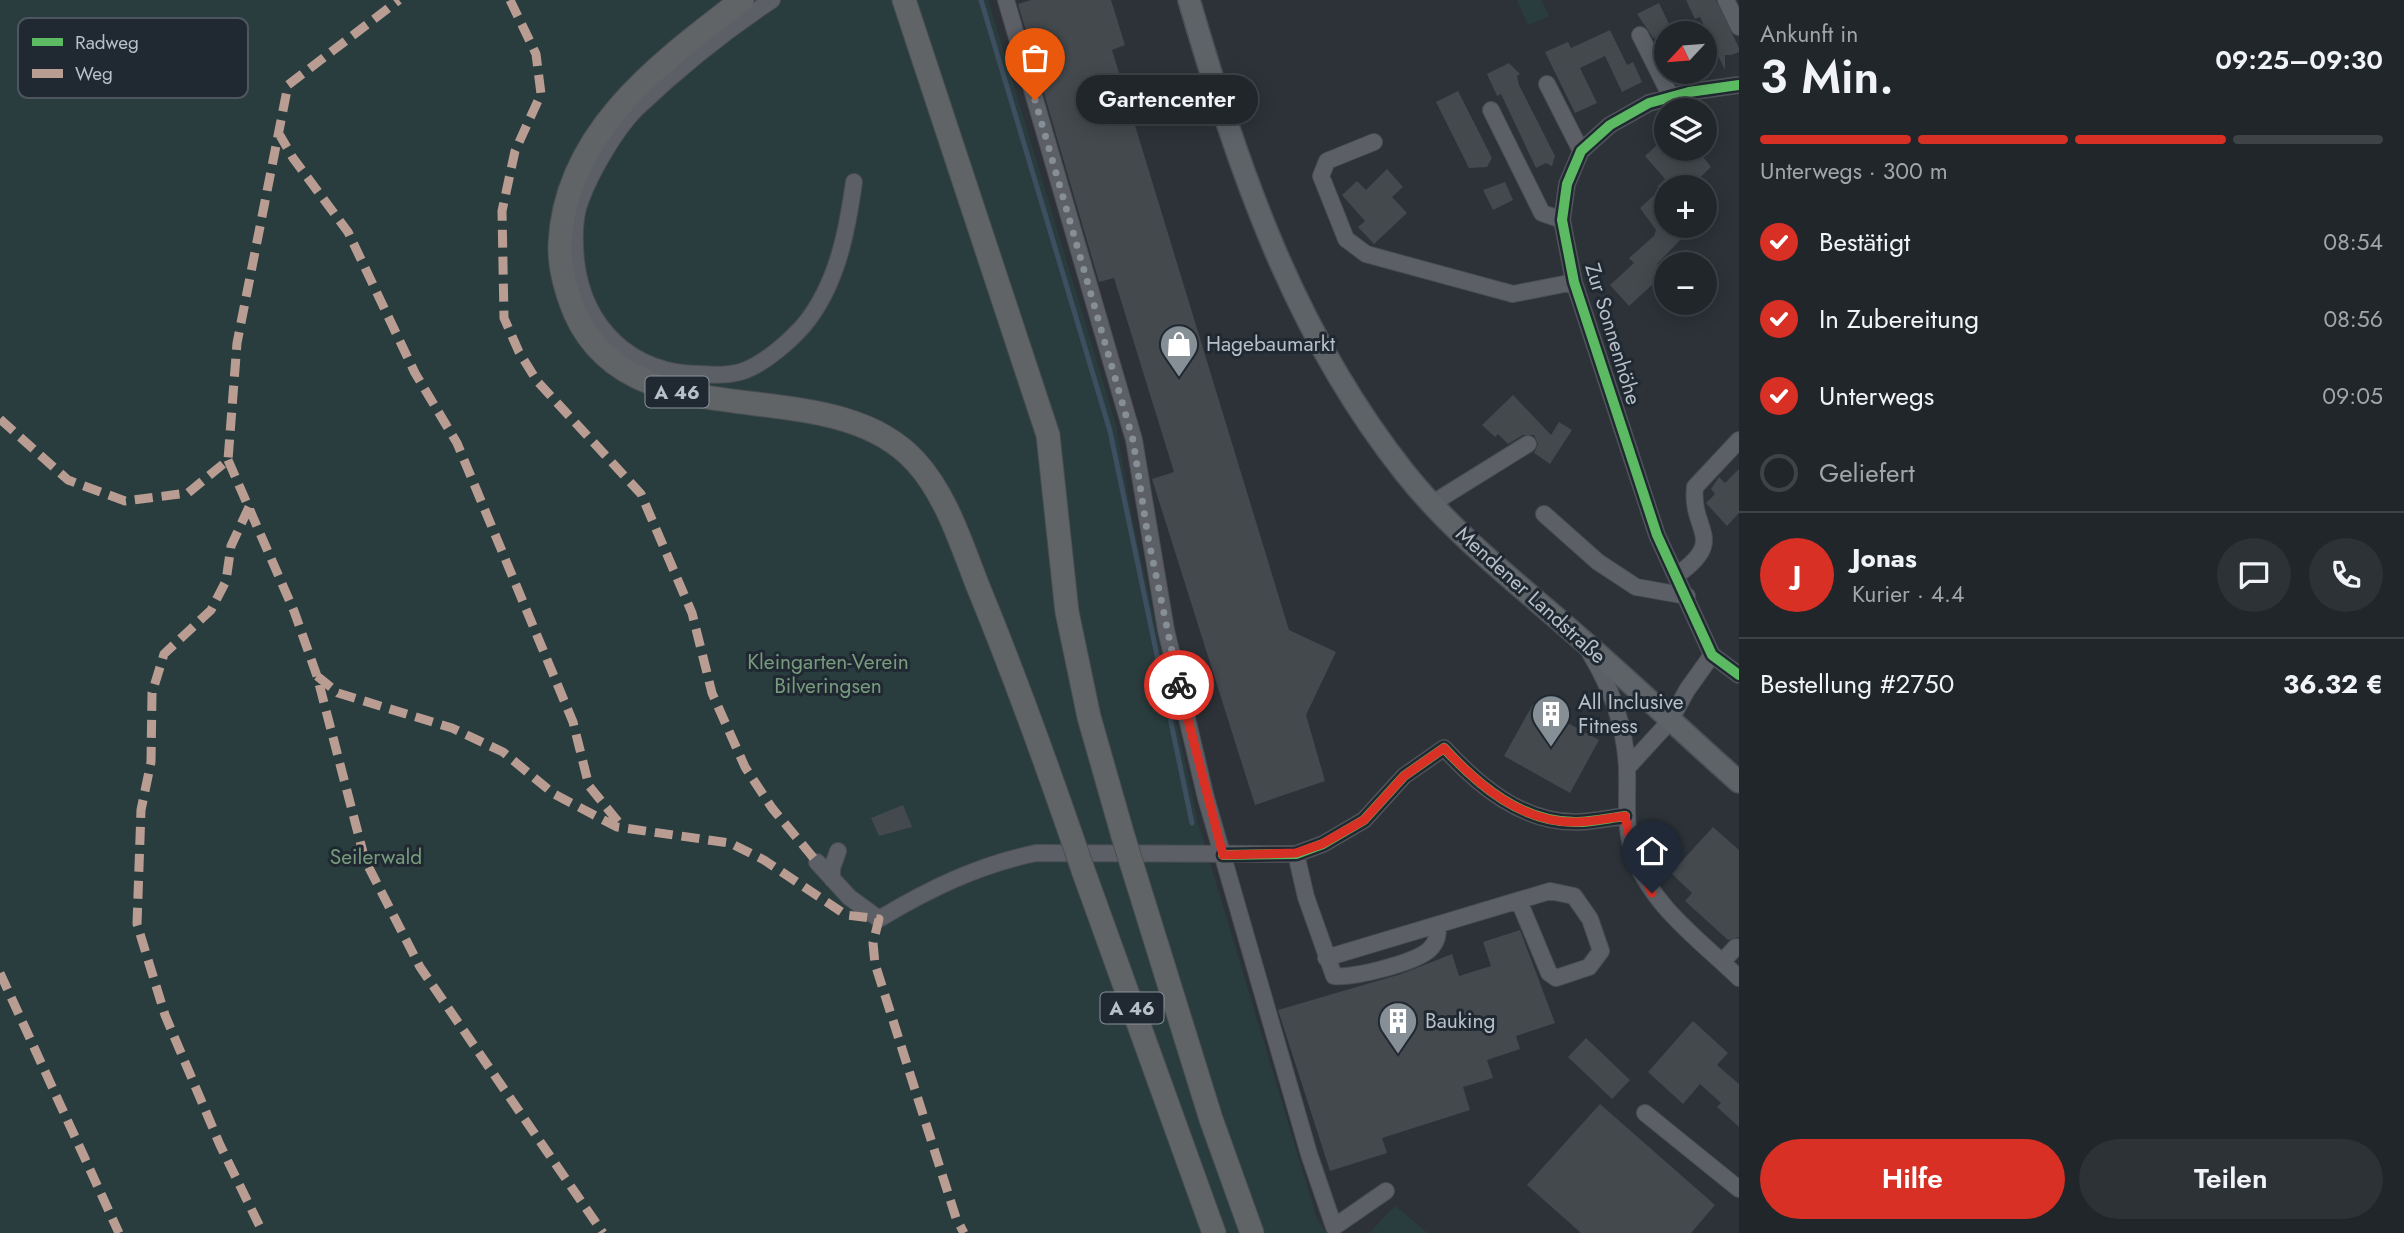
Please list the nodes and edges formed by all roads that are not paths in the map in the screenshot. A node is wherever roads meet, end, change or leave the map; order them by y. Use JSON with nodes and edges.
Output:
{"nodes":[{"id":1,"x":772,"y":0,"type":"edge"},
{"id":2,"x":904,"y":0,"type":"edge"},
{"id":3,"x":1006,"y":0,"type":"edge"},
{"id":4,"x":1189,"y":0,"type":"edge"},
{"id":5,"x":1726,"y":0,"type":"edge"},
{"id":6,"x":743,"y":6,"type":"edge"},
{"id":7,"x":1739,"y":27,"type":"edge"},
{"id":8,"x":1640,"y":35,"type":"dead end"},
{"id":9,"x":1547,"y":84,"type":"dead end"},
{"id":10,"x":1739,"y":87,"type":"edge"},
{"id":11,"x":1671,"y":97,"type":"junction"},
{"id":12,"x":1491,"y":110,"type":"dead end"},
{"id":13,"x":1374,"y":142,"type":"dead end"},
{"id":14,"x":1581,"y":151,"type":"junction"},
{"id":15,"x":854,"y":182,"type":"dead end"},
{"id":16,"x":1562,"y":220,"type":"junction"},
{"id":17,"x":1574,"y":282,"type":"junction"},
{"id":18,"x":1739,"y":440,"type":"edge"},
{"id":19,"x":1528,"y":444,"type":"dead end"},
{"id":20,"x":1433,"y":503,"type":"junction"},
{"id":21,"x":1544,"y":513,"type":"dead end"},
{"id":22,"x":1677,"y":575,"type":"junction"},
{"id":23,"x":1687,"y":596,"type":"junction"},
{"id":24,"x":1584,"y":642,"type":"junction"},
{"id":25,"x":1712,"y":655,"type":"junction"},
{"id":26,"x":1739,"y":676,"type":"edge"},
{"id":27,"x":1670,"y":721,"type":"junction"},
{"id":28,"x":1627,"y":768,"type":"junction"},
{"id":29,"x":1739,"y":782,"type":"edge"},
{"id":30,"x":1625,"y":816,"type":"junction"},
{"id":31,"x":838,"y":851,"type":"dead end"},
{"id":32,"x":1296,"y":853,"type":"junction"},
{"id":33,"x":1223,"y":855,"type":"junction"},
{"id":34,"x":817,"y":862,"type":"dead end"},
{"id":35,"x":832,"y":879,"type":"junction"},
{"id":36,"x":1519,"y":901,"type":"junction"},
{"id":37,"x":1438,"y":925,"type":"junction"},
{"id":38,"x":1736,"y":947,"type":"dead end"},
{"id":39,"x":1326,"y":958,"type":"junction"},
{"id":40,"x":1722,"y":962,"type":"junction"},
{"id":41,"x":1739,"y":978,"type":"edge"},
{"id":42,"x":1645,"y":1113,"type":"dead end"},
{"id":43,"x":1739,"y":1189,"type":"edge"},
{"id":44,"x":1386,"y":1191,"type":"dead end"},
{"id":45,"x":1214,"y":1233,"type":"edge"},
{"id":46,"x":1252,"y":1233,"type":"edge"}],
"edges":[{"from":1,"to":6,"type":"street"},
{"from":2,"to":46,"type":"highway","number":"A 46","bridge":true},
{"from":3,"to":33,"type":"street"},
{"from":4,"to":20,"type":"main road","name":"Mendener Landstraße"},
{"from":5,"to":7,"type":"street"},
{"from":6,"to":15,"type":"street"},
{"from":6,"to":45,"type":"highway","number":"A 46","bridge":true},
{"from":8,"to":11,"type":"street"},
{"from":9,"to":14,"type":"street"},
{"from":10,"to":11,"type":"street","name":"Zur Sonnenhöhe"},
{"from":11,"to":14,"type":"street","name":"Zur Sonnenhöhe"},
{"from":12,"to":16,"type":"street"},
{"from":13,"to":17,"type":"street","name":"Zur Sonnenhöhe"},
{"from":14,"to":16,"type":"street","name":"Zur Sonnenhöhe"},
{"from":16,"to":17,"type":"street","name":"Zur Sonnenhöhe"},
{"from":17,"to":22,"type":"street","name":"Zur Sonnenhöhe"},
{"from":18,"to":22,"type":"street"},
{"from":19,"to":20,"type":"street"},
{"from":20,"to":24,"type":"main road","name":"Mendener Landstraße"},
{"from":21,"to":23,"type":"street"},
{"from":22,"to":23,"type":"street","name":"Zur Sonnenhöhe"},
{"from":23,"to":25,"type":"street","name":"Zur Sonnenhöhe"},
{"from":24,"to":27,"type":"main road","name":"Mendener Landstraße"},
{"from":24,"to":28,"type":"street"},
{"from":25,"to":26,"type":"street","name":"Zur Sonnenhöhe"},
{"from":25,"to":27,"type":"street"},
{"from":27,"to":28,"type":"street"},
{"from":27,"to":29,"type":"main road","name":"Mendener Landstraße"},
{"from":28,"to":30,"type":"street"},
{"from":30,"to":32,"type":"street"},
{"from":30,"to":40,"type":"street"},
{"from":31,"to":35,"type":"street"},
{"from":32,"to":33,"type":"street"},
{"from":32,"to":39,"type":"street"},
{"from":33,"to":35,"type":"street"},
{"from":33,"to":44,"type":"street"},
{"from":34,"to":35,"type":"street"},
{"from":36,"to":36,"type":"street"},
{"from":36,"to":37,"type":"street"},
{"from":37,"to":39,"type":"street"},
{"from":37,"to":39,"type":"street"},
{"from":38,"to":40,"type":"street"},
{"from":40,"to":41,"type":"street"},
{"from":42,"to":43,"type":"street"}]}
